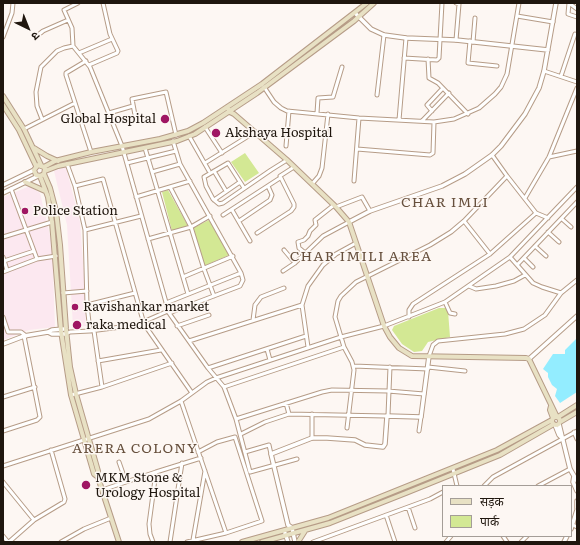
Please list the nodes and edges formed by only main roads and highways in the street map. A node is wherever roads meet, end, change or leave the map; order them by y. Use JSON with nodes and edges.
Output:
{"nodes":[{"id":1,"x":367,"y":3,"type":"edge"},
{"id":2,"x":374,"y":3,"type":"edge"},
{"id":3,"x":263,"y":86,"type":"junction"},
{"id":4,"x":3,"y":96,"type":"edge"},
{"id":5,"x":3,"y":105,"type":"edge"},
{"id":6,"x":228,"y":106,"type":"junction"},
{"id":7,"x":232,"y":112,"type":"junction"},
{"id":8,"x":34,"y":148,"type":"junction"},
{"id":9,"x":58,"y":161,"type":"junction"},
{"id":10,"x":42,"y":166,"type":"junction"},
{"id":11,"x":35,"y":168,"type":"junction"},
{"id":12,"x":42,"y":174,"type":"junction"},
{"id":13,"x":25,"y":182,"type":"road end"},
{"id":14,"x":46,"y":191,"type":"junction"},
{"id":15,"x":65,"y":332,"type":"junction"},
{"id":16,"x":577,"y":405,"type":"edge"},
{"id":17,"x":577,"y":412,"type":"edge"},
{"id":18,"x":556,"y":421,"type":"junction"},
{"id":19,"x":454,"y":471,"type":"junction"},
{"id":20,"x":350,"y":509,"type":"junction"},
{"id":21,"x":353,"y":514,"type":"junction"},
{"id":22,"x":317,"y":522,"type":"junction"},
{"id":23,"x":318,"y":527,"type":"junction"},
{"id":24,"x":306,"y":530,"type":"junction"},
{"id":25,"x":277,"y":538,"type":"junction"},
{"id":26,"x":119,"y":542,"type":"edge"},
{"id":27,"x":242,"y":542,"type":"edge"},
{"id":28,"x":262,"y":542,"type":"edge"},
{"id":29,"x":284,"y":542,"type":"edge"},
{"id":30,"x":296,"y":542,"type":"edge"}],
"edges":[{"from":1,"to":3,"type":"main road"},
{"from":2,"to":3,"type":"main road"},
{"from":3,"to":6,"type":"main road"},
{"from":3,"to":7,"type":"main road"},
{"from":4,"to":8,"type":"main road"},
{"from":5,"to":11,"type":"main road"},
{"from":6,"to":7,"type":"main road"},
{"from":6,"to":9,"type":"main road"},
{"from":7,"to":12,"type":"main road"},
{"from":7,"to":18,"type":"main road"},
{"from":8,"to":9,"type":"main road"},
{"from":8,"to":10,"type":"main road"},
{"from":9,"to":10,"type":"main road"},
{"from":10,"to":11,"type":"main road"},
{"from":10,"to":12,"type":"main road"},
{"from":11,"to":12,"type":"main road"},
{"from":12,"to":14,"type":"main road"},
{"from":12,"to":15,"type":"main road"},
{"from":13,"to":14,"type":"main road"},
{"from":14,"to":15,"type":"main road"},
{"from":15,"to":26,"type":"main road"},
{"from":16,"to":18,"type":"main road"},
{"from":17,"to":18,"type":"main road"},
{"from":18,"to":19,"type":"main road"},
{"from":19,"to":20,"type":"main road"},
{"from":19,"to":21,"type":"main road"},
{"from":20,"to":21,"type":"main road"},
{"from":20,"to":22,"type":"main road"},
{"from":21,"to":23,"type":"main road"},
{"from":22,"to":23,"type":"main road"},
{"from":22,"to":27,"type":"main road"},
{"from":23,"to":24,"type":"main road"},
{"from":24,"to":25,"type":"main road"},
{"from":24,"to":30,"type":"main road"},
{"from":25,"to":28,"type":"main road"},
{"from":25,"to":29,"type":"main road"}]}
